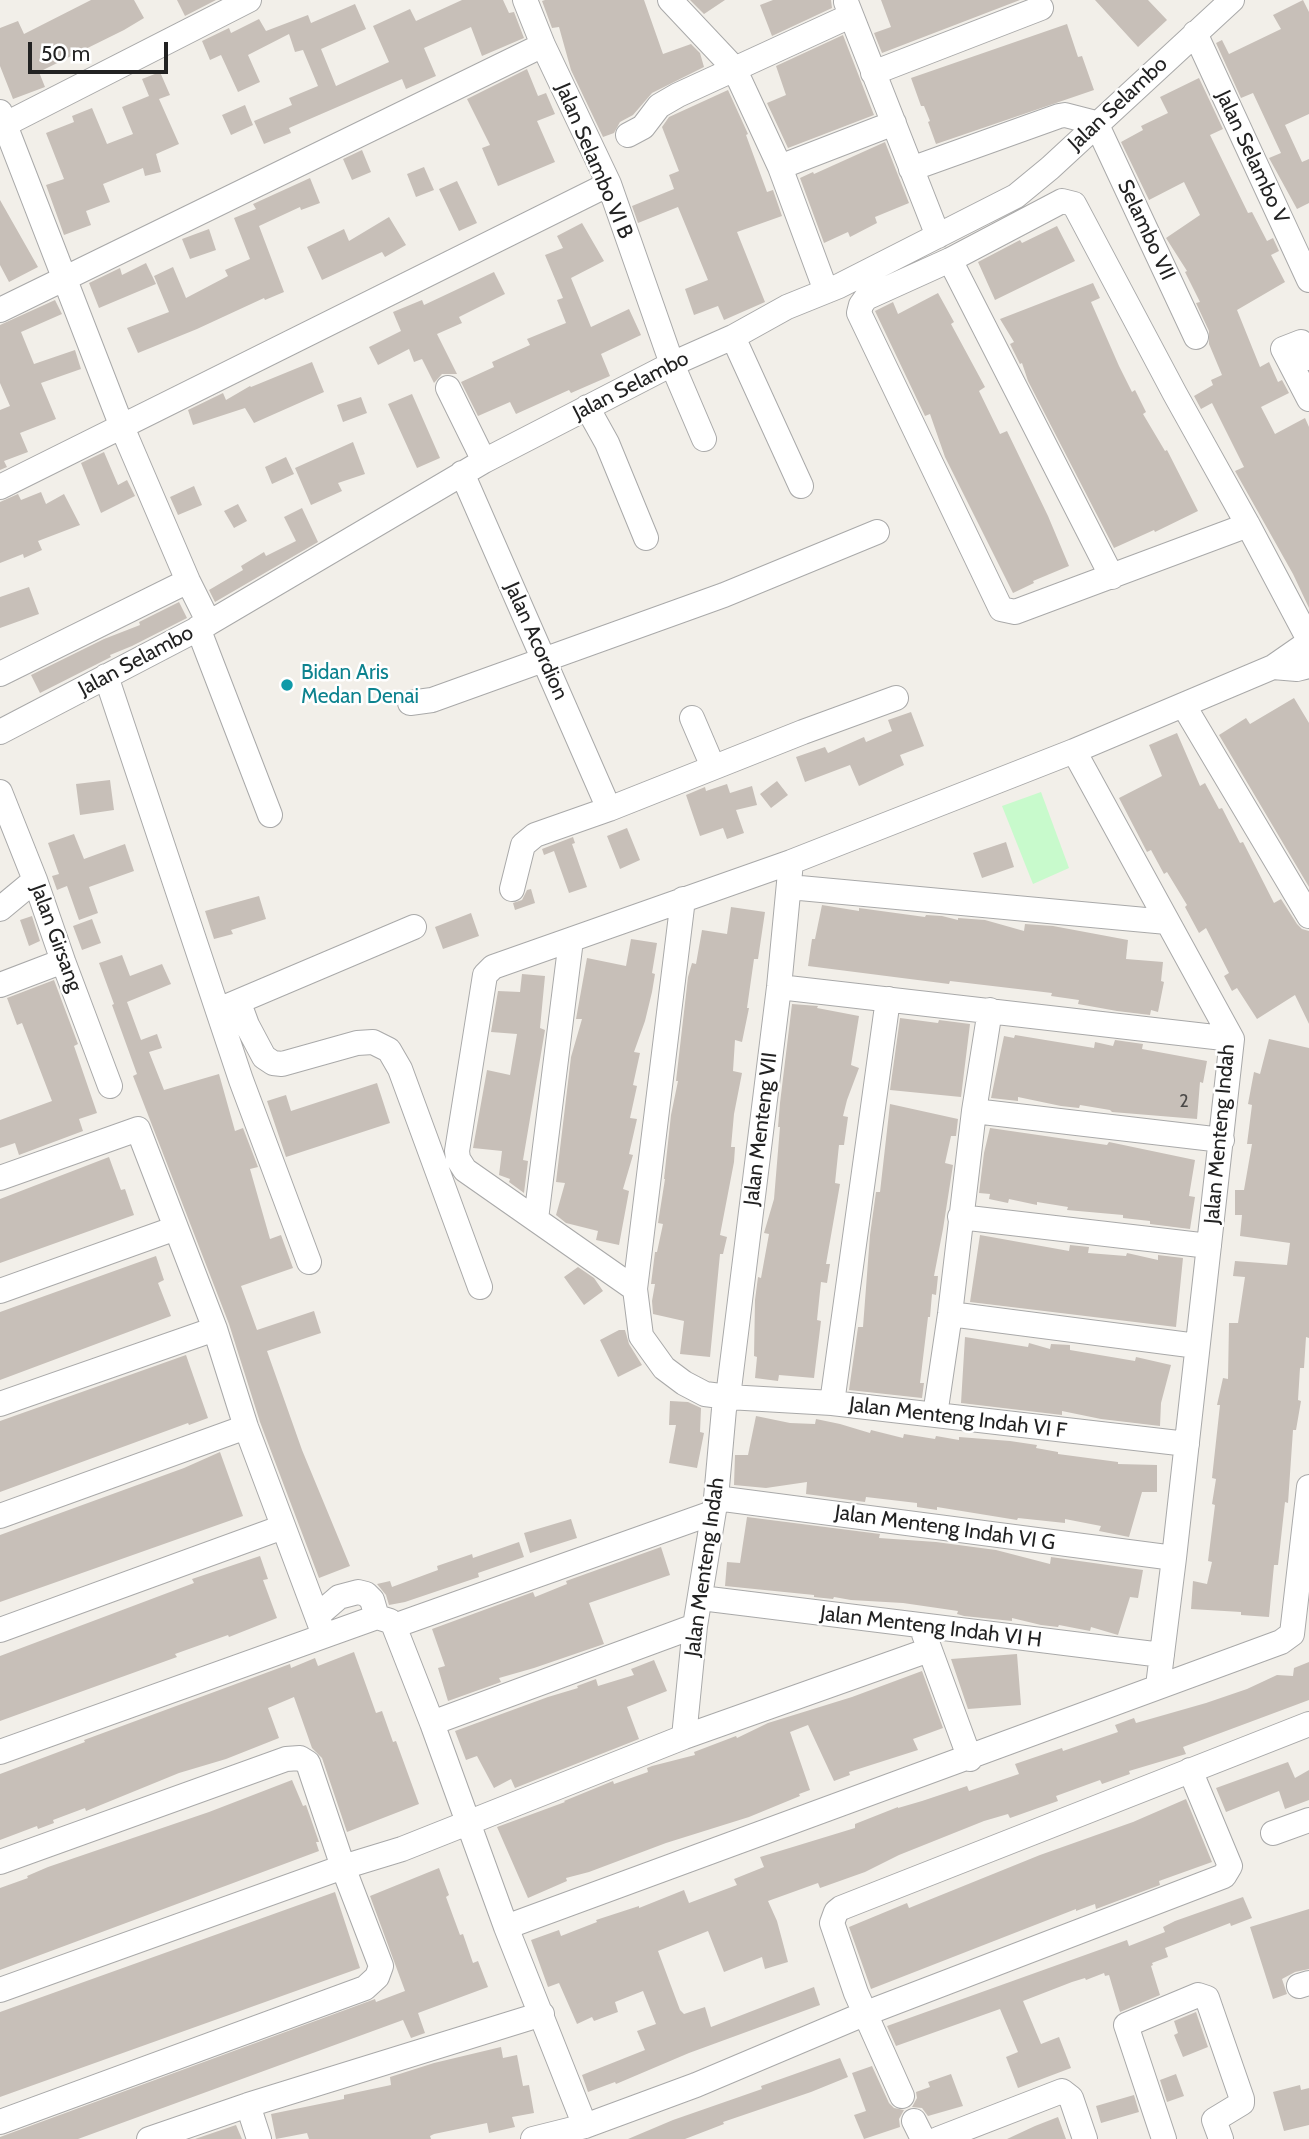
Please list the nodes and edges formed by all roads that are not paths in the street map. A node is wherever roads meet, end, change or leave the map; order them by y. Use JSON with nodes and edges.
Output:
{"nodes":[{"id":1,"x":249,"y":0,"type":"edge"},
{"id":2,"x":525,"y":0,"type":"edge"},
{"id":3,"x":670,"y":0,"type":"edge"},
{"id":4,"x":1231,"y":0,"type":"edge"},
{"id":5,"x":848,"y":8,"type":"edge"},
{"id":6,"x":1041,"y":8,"type":"dead end"},
{"id":7,"x":1195,"y":33,"type":"junction"},
{"id":8,"x":543,"y":45,"type":"junction"},
{"id":9,"x":734,"y":68,"type":"junction"},
{"id":10,"x":873,"y":74,"type":"junction"},
{"id":11,"x":2,"y":121,"type":"edge"},
{"id":12,"x":894,"y":123,"type":"junction"},
{"id":13,"x":1096,"y":123,"type":"junction"},
{"id":14,"x":628,"y":135,"type":"dead end"},
{"id":15,"x":780,"y":167,"type":"junction"},
{"id":16,"x":911,"y":169,"type":"junction"},
{"id":17,"x":609,"y":184,"type":"junction"},
{"id":18,"x":927,"y":208,"type":"junction"},
{"id":19,"x":963,"y":223,"type":"junction"},
{"id":20,"x":938,"y":236,"type":"junction"},
{"id":21,"x":950,"y":260,"type":"junction"},
{"id":22,"x":65,"y":279,"type":"junction"},
{"id":23,"x":1309,"y":280,"type":"edge"},
{"id":24,"x":826,"y":291,"type":"junction"},
{"id":25,"x":0,"y":310,"type":"edge"},
{"id":26,"x":733,"y":337,"type":"junction"},
{"id":27,"x":1196,"y":337,"type":"dead end"},
{"id":28,"x":1309,"y":358,"type":"edge"},
{"id":29,"x":672,"y":364,"type":"junction"},
{"id":30,"x":448,"y":388,"type":"dead end"},
{"id":31,"x":1309,"y":400,"type":"edge"},
{"id":32,"x":587,"y":407,"type":"junction"},
{"id":33,"x":122,"y":427,"type":"junction"},
{"id":34,"x":704,"y":439,"type":"dead end"},
{"id":35,"x":484,"y":461,"type":"junction"},
{"id":36,"x":462,"y":473,"type":"junction"},
{"id":37,"x":801,"y":486,"type":"dead end"},
{"id":38,"x":0,"y":487,"type":"edge"},
{"id":39,"x":1248,"y":526,"type":"junction"},
{"id":40,"x":877,"y":532,"type":"dead end"},
{"id":41,"x":646,"y":538,"type":"dead end"},
{"id":42,"x":1112,"y":577,"type":"junction"},
{"id":43,"x":188,"y":581,"type":"junction"},
{"id":44,"x":203,"y":626,"type":"junction"},
{"id":45,"x":1309,"y":641,"type":"edge"},
{"id":46,"x":544,"y":659,"type":"junction"},
{"id":47,"x":1309,"y":666,"type":"edge"},
{"id":48,"x":1273,"y":667,"type":"junction"},
{"id":49,"x":0,"y":674,"type":"edge"},
{"id":50,"x":106,"y":676,"type":"junction"},
{"id":51,"x":896,"y":698,"type":"dead end"},
{"id":52,"x":410,"y":703,"type":"dead end"},
{"id":53,"x":1184,"y":706,"type":"junction"},
{"id":54,"x":692,"y":718,"type":"dead end"},
{"id":55,"x":0,"y":732,"type":"edge"},
{"id":56,"x":1074,"y":751,"type":"junction"},
{"id":57,"x":713,"y":767,"type":"junction"},
{"id":58,"x":0,"y":792,"type":"edge"},
{"id":59,"x":609,"y":809,"type":"junction"},
{"id":60,"x":270,"y":815,"type":"dead end"},
{"id":61,"x":791,"y":862,"type":"junction"},
{"id":62,"x":35,"y":880,"type":"junction"},
{"id":63,"x":789,"y":887,"type":"junction"},
{"id":64,"x":512,"y":889,"type":"dead end"},
{"id":65,"x":683,"y":900,"type":"junction"},
{"id":66,"x":0,"y":909,"type":"edge"},
{"id":67,"x":1309,"y":916,"type":"edge"},
{"id":68,"x":1167,"y":922,"type":"junction"},
{"id":69,"x":414,"y":927,"type":"dead end"},
{"id":70,"x":571,"y":940,"type":"junction"},
{"id":71,"x":63,"y":961,"type":"junction"},
{"id":72,"x":0,"y":985,"type":"edge"},
{"id":73,"x":779,"y":987,"type":"junction"},
{"id":74,"x":888,"y":999,"type":"junction"},
{"id":75,"x":229,"y":1006,"type":"junction"},
{"id":76,"x":990,"y":1010,"type":"junction"},
{"id":77,"x":1232,"y":1039,"type":"junction"},
{"id":78,"x":110,"y":1086,"type":"dead end"},
{"id":79,"x":974,"y":1111,"type":"junction"},
{"id":80,"x":1222,"y":1140,"type":"junction"},
{"id":81,"x":0,"y":1178,"type":"edge"},
{"id":82,"x":960,"y":1217,"type":"junction"},
{"id":83,"x":536,"y":1219,"type":"junction"},
{"id":84,"x":176,"y":1228,"type":"junction"},
{"id":85,"x":1209,"y":1246,"type":"junction"},
{"id":86,"x":309,"y":1262,"type":"dead end"},
{"id":87,"x":480,"y":1287,"type":"dead end"},
{"id":88,"x":635,"y":1289,"type":"junction"},
{"id":89,"x":0,"y":1291,"type":"edge"},
{"id":90,"x":950,"y":1314,"type":"junction"},
{"id":91,"x":215,"y":1329,"type":"junction"},
{"id":92,"x":1197,"y":1346,"type":"junction"},
{"id":93,"x":728,"y":1397,"type":"junction"},
{"id":94,"x":0,"y":1404,"type":"edge"},
{"id":95,"x":832,"y":1404,"type":"junction"},
{"id":96,"x":935,"y":1415,"type":"junction"},
{"id":97,"x":246,"y":1427,"type":"junction"},
{"id":98,"x":1187,"y":1444,"type":"junction"},
{"id":99,"x":1309,"y":1487,"type":"edge"},
{"id":100,"x":714,"y":1506,"type":"junction"},
{"id":101,"x":0,"y":1516,"type":"edge"},
{"id":102,"x":282,"y":1527,"type":"junction"},
{"id":103,"x":1174,"y":1558,"type":"junction"},
{"id":104,"x":701,"y":1598,"type":"junction"},
{"id":105,"x":386,"y":1621,"type":"junction"},
{"id":106,"x":320,"y":1626,"type":"junction"},
{"id":107,"x":695,"y":1626,"type":"junction"},
{"id":108,"x":0,"y":1630,"type":"edge"},
{"id":109,"x":925,"y":1638,"type":"junction"},
{"id":110,"x":1162,"y":1655,"type":"junction"},
{"id":111,"x":1158,"y":1686,"type":"junction"},
{"id":112,"x":432,"y":1723,"type":"junction"},
{"id":113,"x":1309,"y":1724,"type":"edge"},
{"id":114,"x":684,"y":1737,"type":"junction"},
{"id":115,"x":0,"y":1752,"type":"edge"},
{"id":116,"x":970,"y":1759,"type":"junction"},
{"id":117,"x":1190,"y":1770,"type":"junction"},
{"id":118,"x":1309,"y":1819,"type":"edge"},
{"id":119,"x":467,"y":1824,"type":"junction"},
{"id":120,"x":1273,"y":1833,"type":"dead end"},
{"id":121,"x":0,"y":1862,"type":"edge"},
{"id":122,"x":342,"y":1867,"type":"junction"},
{"id":123,"x":506,"y":1927,"type":"junction"},
{"id":124,"x":0,"y":1990,"type":"edge"},
{"id":125,"x":542,"y":2014,"type":"junction"},
{"id":126,"x":864,"y":2014,"type":"junction"},
{"id":127,"x":902,"y":2096,"type":"dead end"},
{"id":128,"x":248,"y":2105,"type":"junction"},
{"id":129,"x":0,"y":2122,"type":"edge"},
{"id":130,"x":585,"y":2126,"type":"junction"},
{"id":131,"x":149,"y":2139,"type":"edge"},
{"id":132,"x":259,"y":2139,"type":"edge"},
{"id":133,"x":533,"y":2139,"type":"edge"},
{"id":134,"x":938,"y":2139,"type":"edge"},
{"id":135,"x":1085,"y":2139,"type":"edge"},
{"id":136,"x":1164,"y":2139,"type":"edge"},
{"id":137,"x":1221,"y":2139,"type":"edge"}],
"edges":[{"from":1,"to":11,"type":"street"},
{"from":2,"to":8,"type":"street","name":"Jalan Selambo VI B"},
{"from":3,"to":9,"type":"street"},
{"from":4,"to":7,"type":"street","name":"Jalan Selambo"},
{"from":5,"to":9,"type":"street"},
{"from":5,"to":10,"type":"street"},
{"from":6,"to":10,"type":"street"},
{"from":7,"to":13,"type":"street","name":"Jalan Selambo"},
{"from":7,"to":23,"type":"street","name":"Jalan Selambo V"},
{"from":8,"to":17,"type":"street","name":"Jalan Selambo VI B"},
{"from":8,"to":22,"type":"street"},
{"from":9,"to":14,"type":"street"},
{"from":9,"to":15,"type":"street"},
{"from":10,"to":12,"type":"street"},
{"from":11,"to":22,"type":"street"},
{"from":12,"to":15,"type":"street"},
{"from":12,"to":16,"type":"street"},
{"from":13,"to":16,"type":"street"},
{"from":13,"to":19,"type":"street","name":"Jalan Selambo"},
{"from":13,"to":27,"type":"street","name":"Selambo VII"},
{"from":15,"to":24,"type":"street"},
{"from":16,"to":18,"type":"street"},
{"from":17,"to":29,"type":"street","name":"Jalan Selambo VI B"},
{"from":17,"to":33,"type":"street"},
{"from":18,"to":19,"type":"street"},
{"from":18,"to":20,"type":"street"},
{"from":19,"to":20,"type":"street","name":"Jalan Selambo"},
{"from":20,"to":24,"type":"street","name":"Jalan Selambo"},
{"from":21,"to":39,"type":"street"},
{"from":21,"to":42,"type":"street"},
{"from":21,"to":42,"type":"street"},
{"from":22,"to":25,"type":"street"},
{"from":22,"to":33,"type":"street"},
{"from":24,"to":26,"type":"street","name":"Jalan Selambo"},
{"from":26,"to":29,"type":"street","name":"Jalan Selambo"},
{"from":26,"to":37,"type":"street"},
{"from":28,"to":31,"type":"street"},
{"from":29,"to":32,"type":"street","name":"Jalan Selambo"},
{"from":29,"to":34,"type":"street","name":"Jalan Selambo VI B"},
{"from":30,"to":35,"type":"street"},
{"from":32,"to":35,"type":"street","name":"Jalan Selambo"},
{"from":32,"to":41,"type":"street"},
{"from":33,"to":38,"type":"street"},
{"from":33,"to":43,"type":"street"},
{"from":35,"to":36,"type":"street","name":"Jalan Selambo"},
{"from":36,"to":44,"type":"street","name":"Jalan Selambo"},
{"from":36,"to":46,"type":"street","name":"Jalan Acordion"},
{"from":39,"to":42,"type":"street"},
{"from":39,"to":45,"type":"street"},
{"from":40,"to":46,"type":"street"},
{"from":43,"to":44,"type":"street"},
{"from":43,"to":49,"type":"street"},
{"from":44,"to":50,"type":"street","name":"Jalan Selambo"},
{"from":44,"to":60,"type":"street"},
{"from":45,"to":48,"type":"street"},
{"from":46,"to":52,"type":"street"},
{"from":46,"to":59,"type":"street","name":"Jalan Acordion"},
{"from":47,"to":48,"type":"street"},
{"from":48,"to":53,"type":"street"},
{"from":50,"to":55,"type":"street","name":"Jalan Selambo"},
{"from":50,"to":75,"type":"street"},
{"from":51,"to":57,"type":"street"},
{"from":53,"to":56,"type":"street"},
{"from":53,"to":67,"type":"street"},
{"from":54,"to":57,"type":"street"},
{"from":56,"to":61,"type":"street"},
{"from":56,"to":68,"type":"street","name":"Jalan Menteng Indah"},
{"from":57,"to":59,"type":"street"},
{"from":58,"to":62,"type":"street","name":"Jalan Girsang"},
{"from":59,"to":64,"type":"street"},
{"from":61,"to":63,"type":"street","name":"Jalan Menteng VII"},
{"from":61,"to":65,"type":"street"},
{"from":62,"to":66,"type":"street"},
{"from":62,"to":71,"type":"street","name":"Jalan Girsang"},
{"from":63,"to":68,"type":"street"},
{"from":63,"to":73,"type":"street","name":"Jalan Menteng VII"},
{"from":65,"to":70,"type":"street"},
{"from":65,"to":88,"type":"street","name":"Jalan Menteng Indah VI F"},
{"from":68,"to":77,"type":"street","name":"Jalan Menteng Indah"},
{"from":69,"to":75,"type":"street"},
{"from":70,"to":83,"type":"street"},
{"from":70,"to":83,"type":"street"},
{"from":71,"to":72,"type":"street"},
{"from":71,"to":78,"type":"street","name":"Jalan Girsang"},
{"from":73,"to":74,"type":"street"},
{"from":73,"to":93,"type":"street","name":"Jalan Menteng VII"},
{"from":74,"to":76,"type":"street"},
{"from":74,"to":95,"type":"street"},
{"from":75,"to":86,"type":"street"},
{"from":75,"to":87,"type":"street"},
{"from":76,"to":77,"type":"street"},
{"from":76,"to":79,"type":"street"},
{"from":77,"to":80,"type":"street","name":"Jalan Menteng Indah"},
{"from":79,"to":80,"type":"street"},
{"from":79,"to":82,"type":"street"},
{"from":80,"to":85,"type":"street","name":"Jalan Menteng Indah"},
{"from":81,"to":84,"type":"street"},
{"from":82,"to":85,"type":"street"},
{"from":82,"to":90,"type":"street"},
{"from":83,"to":88,"type":"street"},
{"from":84,"to":89,"type":"street"},
{"from":84,"to":91,"type":"street"},
{"from":85,"to":92,"type":"street","name":"Jalan Menteng Indah"},
{"from":88,"to":93,"type":"street","name":"Jalan Menteng Indah VI F"},
{"from":90,"to":92,"type":"street"},
{"from":90,"to":96,"type":"street"},
{"from":91,"to":94,"type":"street"},
{"from":91,"to":97,"type":"street"},
{"from":92,"to":98,"type":"street","name":"Jalan Menteng Indah"},
{"from":93,"to":95,"type":"street","name":"Jalan Menteng Indah VI F"},
{"from":93,"to":100,"type":"street","name":"Jalan Menteng Indah"},
{"from":95,"to":96,"type":"street","name":"Jalan Menteng Indah VI F"},
{"from":96,"to":98,"type":"street","name":"Jalan Menteng Indah VI F"},
{"from":97,"to":101,"type":"street"},
{"from":97,"to":102,"type":"street"},
{"from":98,"to":103,"type":"street","name":"Jalan Menteng Indah"},
{"from":99,"to":111,"type":"street"},
{"from":100,"to":103,"type":"street","name":"Jalan Menteng Indah VI G"},
{"from":100,"to":104,"type":"street","name":"Jalan Menteng Indah"},
{"from":100,"to":105,"type":"street"},
{"from":102,"to":106,"type":"street"},
{"from":102,"to":108,"type":"street"},
{"from":103,"to":110,"type":"street","name":"Jalan Menteng Indah"},
{"from":104,"to":107,"type":"street","name":"Jalan Menteng Indah"},
{"from":104,"to":109,"type":"street","name":"Jalan Menteng Indah VI H"},
{"from":105,"to":106,"type":"street"},
{"from":105,"to":112,"type":"street"},
{"from":106,"to":115,"type":"street"},
{"from":107,"to":112,"type":"street"},
{"from":107,"to":114,"type":"street","name":"Jalan Menteng Indah"},
{"from":109,"to":110,"type":"street","name":"Jalan Menteng Indah VI H"},
{"from":109,"to":114,"type":"street"},
{"from":109,"to":116,"type":"street"},
{"from":110,"to":111,"type":"street","name":"Jalan Menteng Indah"},
{"from":111,"to":116,"type":"street"},
{"from":112,"to":119,"type":"street"},
{"from":113,"to":117,"type":"street"},
{"from":114,"to":119,"type":"street"},
{"from":116,"to":123,"type":"street"},
{"from":117,"to":126,"type":"street"},
{"from":117,"to":126,"type":"street"},
{"from":118,"to":120,"type":"street"},
{"from":119,"to":122,"type":"street"},
{"from":119,"to":123,"type":"street"},
{"from":121,"to":122,"type":"street"},
{"from":122,"to":124,"type":"street"},
{"from":122,"to":129,"type":"street"},
{"from":123,"to":125,"type":"street"},
{"from":125,"to":128,"type":"street"},
{"from":125,"to":130,"type":"street"},
{"from":126,"to":127,"type":"street"},
{"from":126,"to":130,"type":"street"},
{"from":128,"to":131,"type":"street"},
{"from":128,"to":132,"type":"street"},
{"from":130,"to":133,"type":"street"},
{"from":134,"to":135,"type":"street"},
{"from":136,"to":137,"type":"street"}]}
